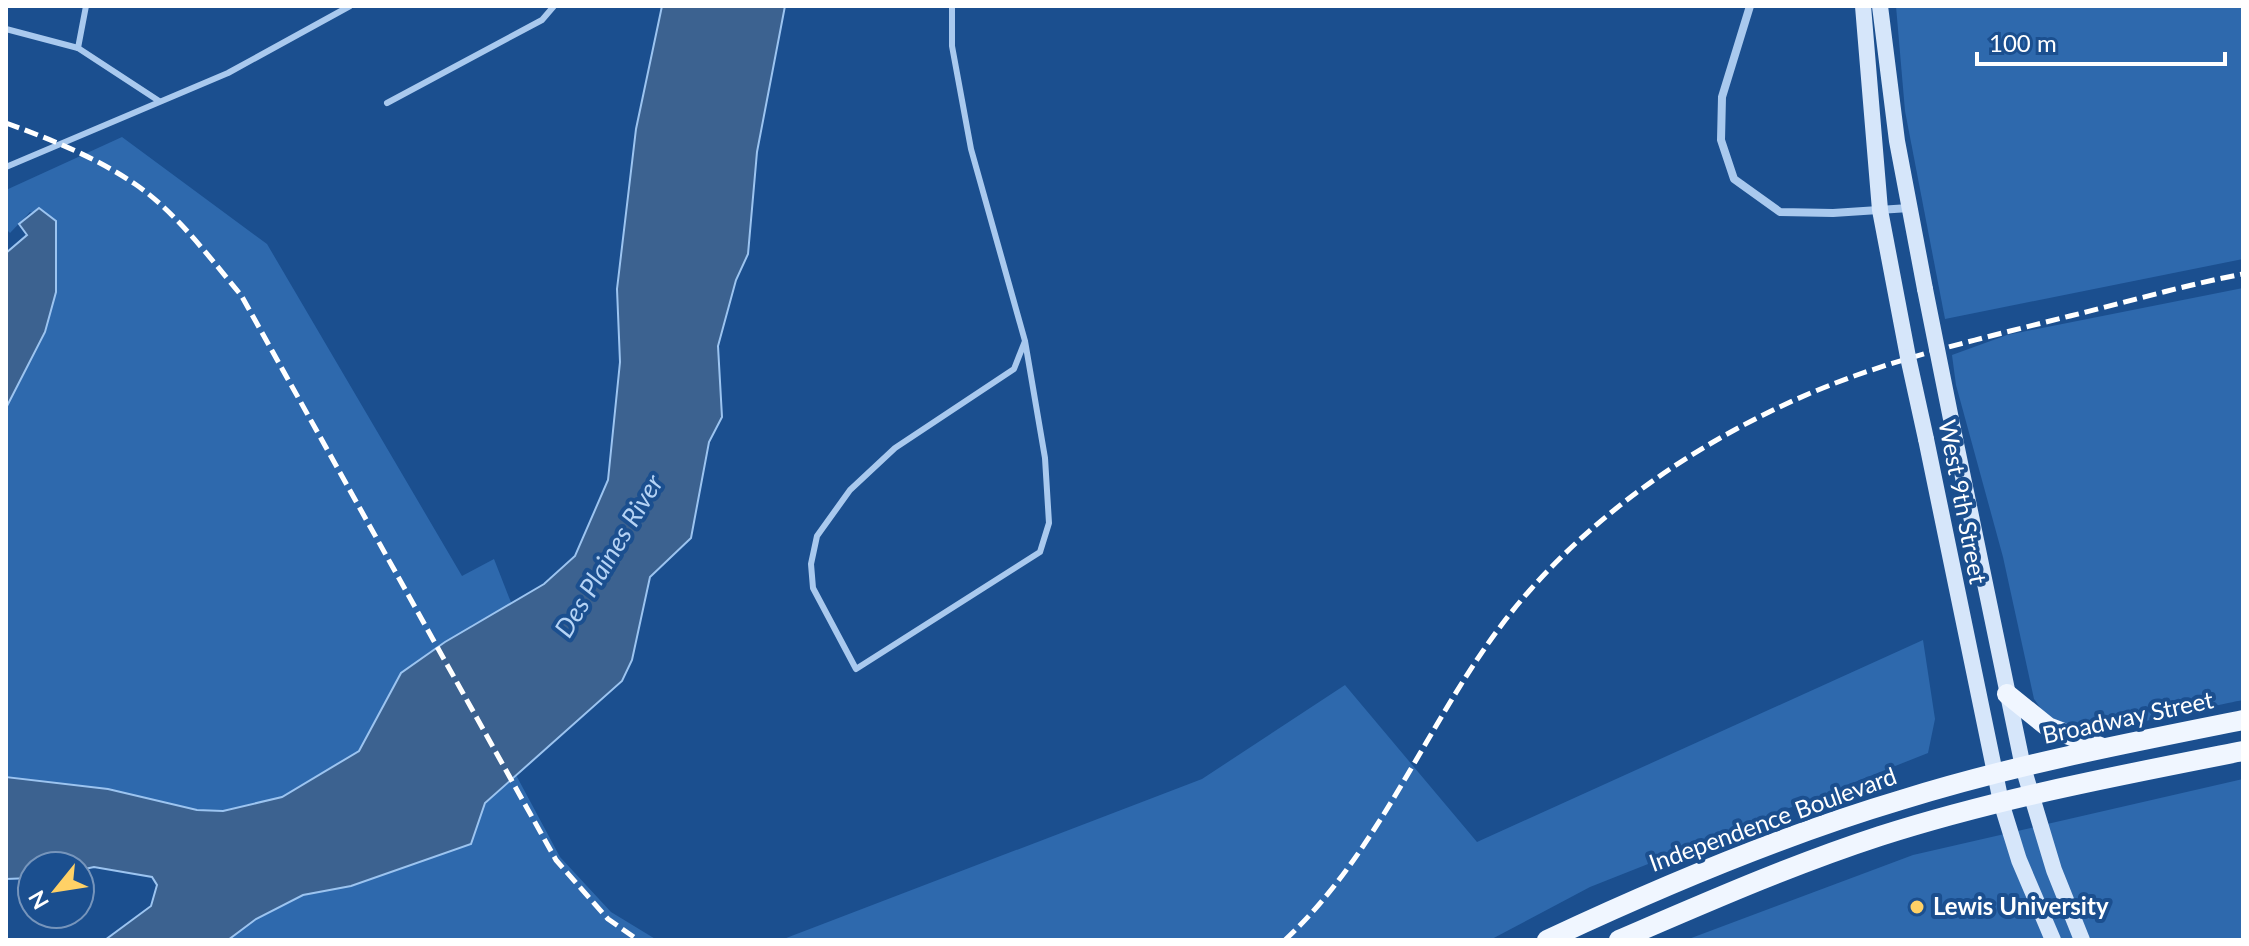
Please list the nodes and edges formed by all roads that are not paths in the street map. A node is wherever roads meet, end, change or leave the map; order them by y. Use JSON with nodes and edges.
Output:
{"nodes":[{"id":1,"x":86,"y":6,"type":"edge"},
{"id":2,"x":350,"y":6,"type":"edge"},
{"id":3,"x":554,"y":6,"type":"edge"},
{"id":4,"x":952,"y":6,"type":"edge"},
{"id":5,"x":1750,"y":6,"type":"edge"},
{"id":6,"x":1863,"y":6,"type":"edge"},
{"id":7,"x":1880,"y":6,"type":"edge"},
{"id":8,"x":6,"y":29,"type":"edge"},
{"id":9,"x":78,"y":48,"type":"junction"},
{"id":10,"x":159,"y":101,"type":"junction"},
{"id":11,"x":387,"y":103,"type":"dead end"},
{"id":12,"x":6,"y":167,"type":"edge"},
{"id":13,"x":1909,"y":208,"type":"junction"},
{"id":14,"x":1880,"y":210,"type":"junction"},
{"id":15,"x":1025,"y":341,"type":"junction"},
{"id":16,"x":2007,"y":694,"type":"junction"},
{"id":17,"x":2243,"y":720,"type":"edge"},
{"id":18,"x":2103,"y":748,"type":"junction"},
{"id":19,"x":2243,"y":751,"type":"edge"},
{"id":20,"x":2023,"y":767,"type":"junction"},
{"id":21,"x":1994,"y":774,"type":"junction"},
{"id":22,"x":2030,"y":795,"type":"junction"},
{"id":23,"x":2001,"y":802,"type":"junction"},
{"id":24,"x":1547,"y":940,"type":"edge"},
{"id":25,"x":1619,"y":940,"type":"edge"},
{"id":26,"x":2053,"y":940,"type":"edge"},
{"id":27,"x":2082,"y":940,"type":"edge"}],
"edges":[{"from":1,"to":9,"type":"lane"},
{"from":2,"to":10,"type":"lane"},
{"from":3,"to":11,"type":"lane"},
{"from":4,"to":15,"type":"lane"},
{"from":5,"to":14,"type":"street"},
{"from":6,"to":14,"type":"main road","name":"West 9th Street"},
{"from":7,"to":13,"type":"main road","name":"West 9th Street"},
{"from":8,"to":9,"type":"lane"},
{"from":9,"to":10,"type":"lane"},
{"from":10,"to":12,"type":"lane"},
{"from":13,"to":14,"type":"street"},
{"from":13,"to":16,"type":"main road","name":"West 9th Street","bridge":true},
{"from":14,"to":21,"type":"main road","name":"West 9th Street","bridge":true},
{"from":15,"to":15,"type":"lane"},
{"from":16,"to":18,"type":"main road"},
{"from":16,"to":20,"type":"main road","name":"West 9th Street"},
{"from":17,"to":18,"type":"main road","name":"Broadway Street"},
{"from":18,"to":20,"type":"main road","name":"Broadway Street"},
{"from":19,"to":22,"type":"main road"},
{"from":20,"to":21,"type":"main road","name":"Independence Boulevard"},
{"from":20,"to":22,"type":"main road","name":"West 9th Street"},
{"from":21,"to":23,"type":"main road","name":"West 9th Street"},
{"from":21,"to":24,"type":"main road","name":"Independence Boulevard"},
{"from":22,"to":23,"type":"main road"},
{"from":22,"to":27,"type":"main road","name":"West 9th Street"},
{"from":23,"to":25,"type":"main road"},
{"from":23,"to":26,"type":"main road","name":"West 9th Street"}]}
